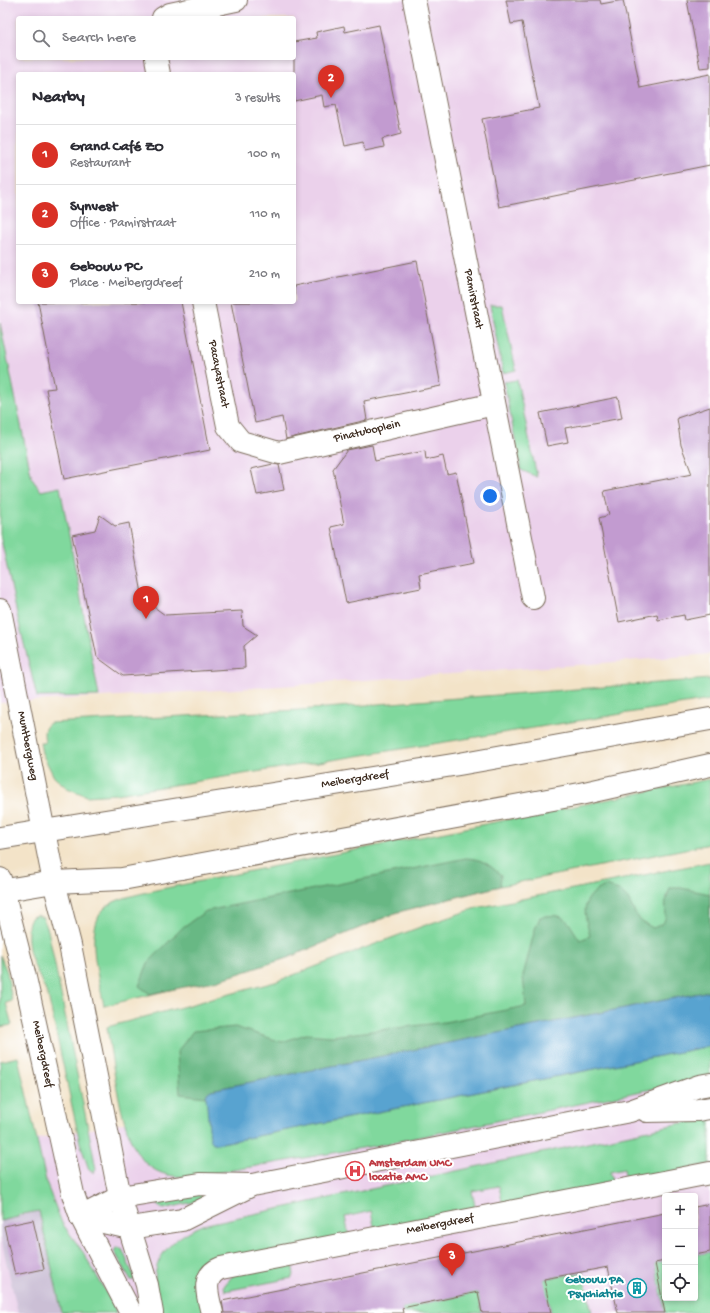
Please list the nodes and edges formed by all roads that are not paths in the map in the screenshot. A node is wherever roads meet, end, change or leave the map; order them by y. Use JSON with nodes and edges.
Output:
{"nodes":[{"id":1,"x":236,"y":0,"type":"edge"},
{"id":2,"x":414,"y":0,"type":"edge"},
{"id":3,"x":169,"y":16,"type":"edge"},
{"id":4,"x":156,"y":60,"type":"edge"},
{"id":5,"x":159,"y":72,"type":"edge"},
{"id":6,"x":204,"y":304,"type":"edge"},
{"id":7,"x":494,"y":404,"type":"junction"},
{"id":8,"x":241,"y":442,"type":"joint"},
{"id":9,"x":532,"y":598,"type":"dead end"},
{"id":10,"x":0,"y":610,"type":"edge"},
{"id":11,"x":710,"y":719,"type":"edge"},
{"id":12,"x":710,"y":765,"type":"edge"},
{"id":13,"x":45,"y":831,"type":"junction"},
{"id":14,"x":0,"y":838,"type":"edge"},
{"id":15,"x":54,"y":882,"type":"junction"},
{"id":16,"x":1,"y":887,"type":"edge"},
{"id":17,"x":710,"y":1084,"type":"edge"},
{"id":18,"x":710,"y":1108,"type":"edge"},
{"id":19,"x":630,"y":1111,"type":"junction"},
{"id":20,"x":710,"y":1173,"type":"edge"},
{"id":21,"x":252,"y":1185,"type":"junction"},
{"id":22,"x":120,"y":1196,"type":"junction"},
{"id":23,"x":81,"y":1217,"type":"junction"},
{"id":24,"x":130,"y":1228,"type":"junction"},
{"id":25,"x":131,"y":1313,"type":"edge"},
{"id":26,"x":152,"y":1313,"type":"edge"},
{"id":27,"x":212,"y":1313,"type":"edge"}],
"edges":[{"from":1,"to":3,"type":"street"},
{"from":2,"to":7,"type":"street","name":"Pamirstraat"},
{"from":4,"to":5,"type":"street"},
{"from":6,"to":8,"type":"street","name":"Pacayastraat"},
{"from":7,"to":8,"type":"street","name":"Pinatuboplein"},
{"from":7,"to":9,"type":"street","name":"Pamirstraat"},
{"from":10,"to":13,"type":"street","name":"Muntbergweg"},
{"from":11,"to":13,"type":"street","name":"Meibergdreef"},
{"from":12,"to":15,"type":"street","name":"Meibergdreef"},
{"from":13,"to":14,"type":"street","name":"Meibergdreef"},
{"from":13,"to":15,"type":"street","name":"Muntbergweg"},
{"from":15,"to":16,"type":"street","name":"Meibergdreef"},
{"from":15,"to":22,"type":"street"},
{"from":16,"to":23,"type":"street","name":"Meibergdreef"},
{"from":17,"to":19,"type":"street"},
{"from":18,"to":19,"type":"street"},
{"from":19,"to":21,"type":"street"},
{"from":20,"to":27,"type":"street","name":"Meibergdreef"},
{"from":21,"to":22,"type":"street"},
{"from":21,"to":24,"type":"street"},
{"from":22,"to":23,"type":"street"},
{"from":22,"to":24,"type":"street"},
{"from":23,"to":24,"type":"street"},
{"from":23,"to":25,"type":"street","name":"Meibergdreef"},
{"from":24,"to":26,"type":"street"}]}
